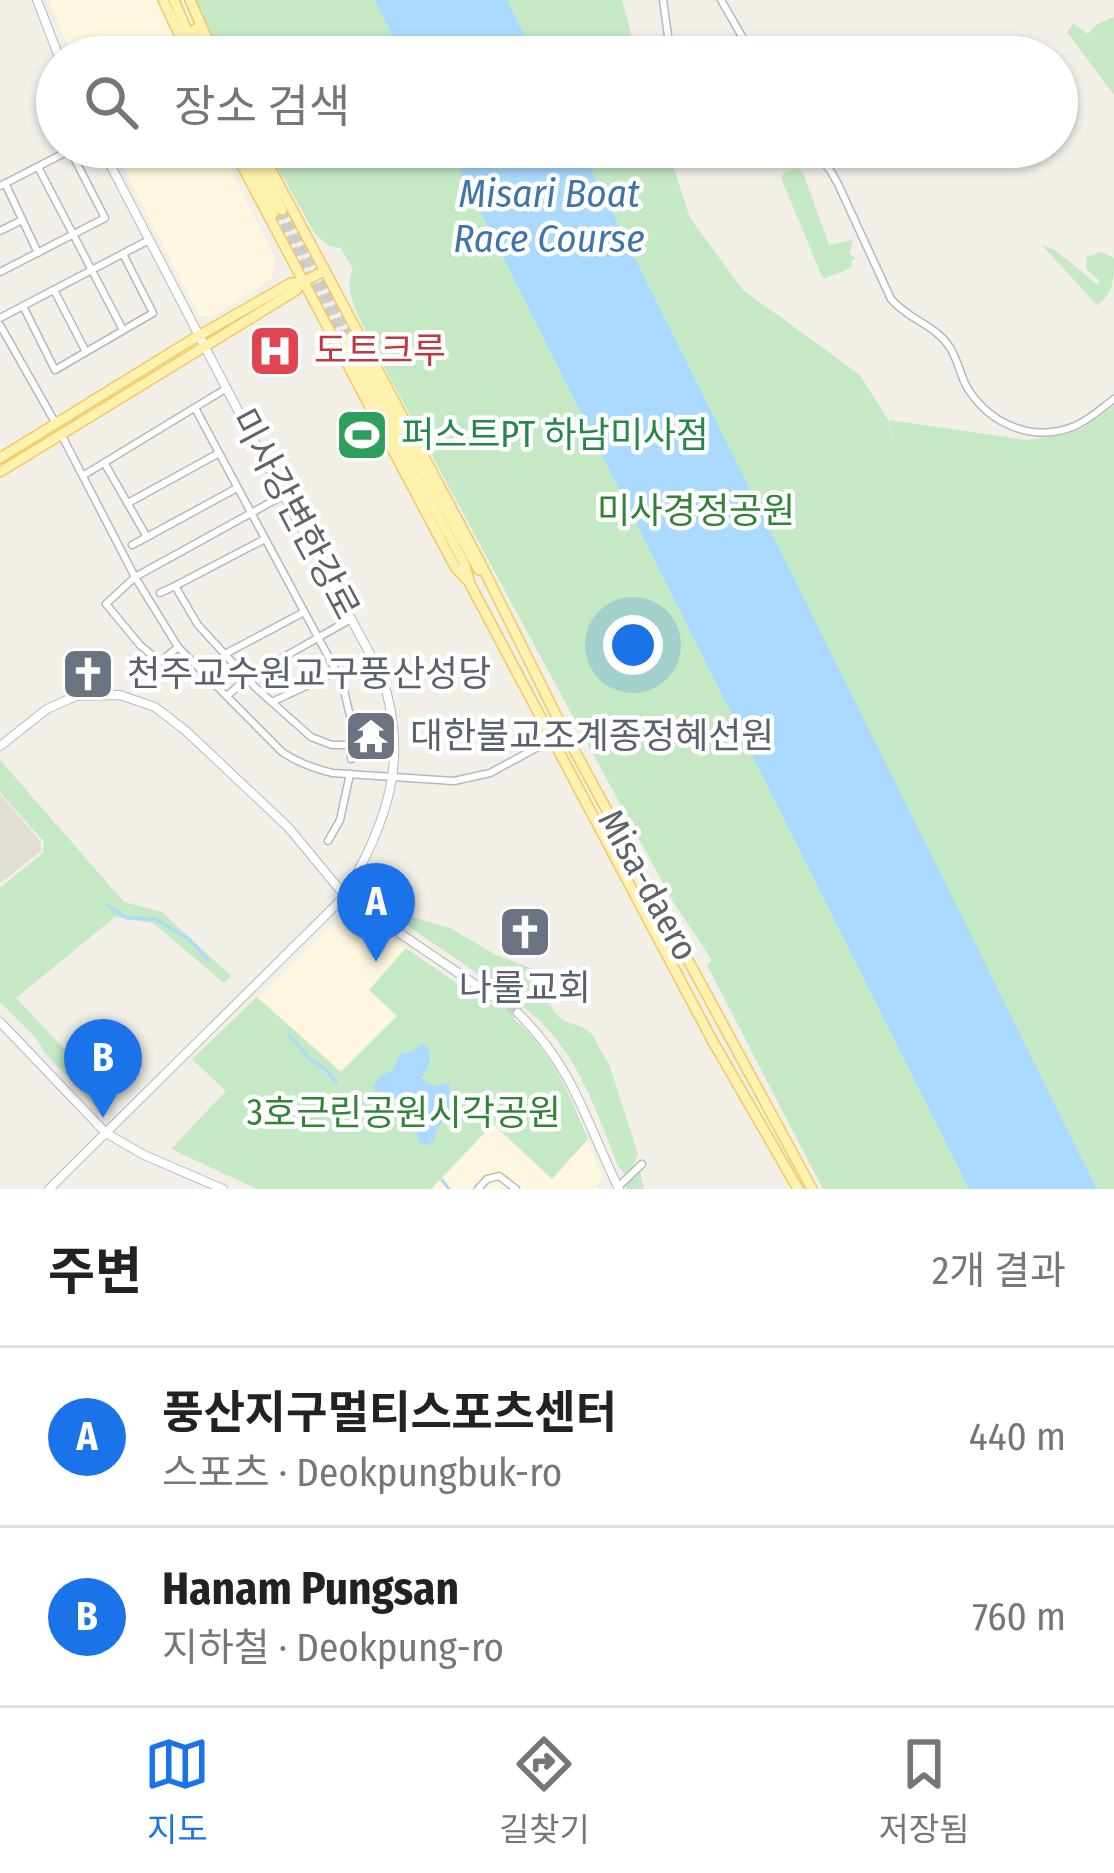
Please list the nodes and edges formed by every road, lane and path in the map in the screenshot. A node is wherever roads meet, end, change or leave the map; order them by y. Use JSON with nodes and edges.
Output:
{"nodes":[{"id":1,"x":37,"y":0,"type":"edge"},
{"id":2,"x":164,"y":0,"type":"edge"},
{"id":3,"x":174,"y":0,"type":"edge"},
{"id":4,"x":186,"y":0,"type":"edge"},
{"id":5,"x":663,"y":0,"type":"edge"},
{"id":6,"x":721,"y":0,"type":"edge"},
{"id":7,"x":50,"y":36,"type":"edge"},
{"id":8,"x":183,"y":36,"type":"edge"},
{"id":9,"x":187,"y":36,"type":"edge"},
{"id":10,"x":202,"y":36,"type":"edge"},
{"id":11,"x":668,"y":36,"type":"edge"},
{"id":12,"x":742,"y":36,"type":"edge"},
{"id":13,"x":36,"y":167,"type":"edge"},
{"id":14,"x":39,"y":168,"type":"edge"},
{"id":15,"x":82,"y":168,"type":"edge"},
{"id":16,"x":112,"y":168,"type":"edge"},
{"id":17,"x":250,"y":168,"type":"edge"},
{"id":18,"x":263,"y":168,"type":"edge"},
{"id":19,"x":828,"y":168,"type":"edge"},
{"id":20,"x":2,"y":184,"type":"edge"},
{"id":21,"x":278,"y":210,"type":"junction"},
{"id":22,"x":22,"y":220,"type":"junction"},
{"id":23,"x":0,"y":231,"type":"edge"},
{"id":24,"x":73,"y":235,"type":"junction"},
{"id":25,"x":149,"y":240,"type":"junction"},
{"id":26,"x":38,"y":253,"type":"junction"},
{"id":27,"x":123,"y":254,"type":"junction"},
{"id":28,"x":91,"y":270,"type":"junction"},
{"id":29,"x":324,"y":271,"type":"junction"},
{"id":30,"x":0,"y":272,"type":"edge"},
{"id":31,"x":303,"y":282,"type":"junction"},
{"id":32,"x":54,"y":290,"type":"junction"},
{"id":33,"x":22,"y":306,"type":"junction"},
{"id":34,"x":0,"y":321,"type":"edge"},
{"id":35,"x":123,"y":330,"type":"junction"},
{"id":36,"x":202,"y":341,"type":"junction"},
{"id":37,"x":86,"y":352,"type":"junction"},
{"id":38,"x":227,"y":388,"type":"junction"},
{"id":39,"x":1114,"y":399,"type":"edge"},
{"id":40,"x":195,"y":408,"type":"junction"},
{"id":41,"x":56,"y":424,"type":"junction"},
{"id":42,"x":62,"y":436,"type":"junction"},
{"id":43,"x":219,"y":453,"type":"junction"},
{"id":44,"x":0,"y":458,"type":"edge"},
{"id":45,"x":105,"y":464,"type":"junction"},
{"id":46,"x":0,"y":472,"type":"edge"},
{"id":47,"x":84,"y":475,"type":"junction"},
{"id":48,"x":238,"y":488,"type":"junction"},
{"id":49,"x":284,"y":495,"type":"junction"},
{"id":50,"x":128,"y":503,"type":"junction"},
{"id":51,"x":251,"y":514,"type":"junction"},
{"id":52,"x":147,"y":537,"type":"junction"},
{"id":53,"x":265,"y":538,"type":"junction"},
{"id":54,"x":132,"y":545,"type":"dead end"},
{"id":55,"x":135,"y":577,"type":"junction"},
{"id":56,"x":486,"y":579,"type":"junction"},
{"id":57,"x":470,"y":584,"type":"junction"},
{"id":58,"x":175,"y":586,"type":"junction"},
{"id":59,"x":160,"y":593,"type":"dead end"},
{"id":60,"x":304,"y":612,"type":"junction"},
{"id":61,"x":351,"y":620,"type":"junction"},
{"id":62,"x":318,"y":637,"type":"junction"},
{"id":63,"x":178,"y":647,"type":"junction"},
{"id":64,"x":225,"y":655,"type":"junction"},
{"id":65,"x":336,"y":672,"type":"junction"},
{"id":66,"x":247,"y":678,"type":"junction"},
{"id":67,"x":227,"y":696,"type":"junction"},
{"id":68,"x":272,"y":702,"type":"junction"},
{"id":69,"x":553,"y":740,"type":"junction"},
{"id":70,"x":351,"y":745,"type":"junction"},
{"id":71,"x":0,"y":746,"type":"edge"},
{"id":72,"x":351,"y":759,"type":"dead end"},
{"id":73,"x":350,"y":774,"type":"junction"},
{"id":74,"x":393,"y":776,"type":"junction"},
{"id":75,"x":328,"y":841,"type":"dead end"},
{"id":76,"x":345,"y":896,"type":"junction"},
{"id":77,"x":498,"y":1000,"type":"tunnel mouth"},
{"id":78,"x":518,"y":1013,"type":"tunnel mouth"},
{"id":79,"x":0,"y":1022,"type":"edge"},
{"id":80,"x":106,"y":1133,"type":"junction"},
{"id":81,"x":642,"y":1164,"type":"dead end"},
{"id":82,"x":796,"y":1186,"type":"edge"},
{"id":83,"x":618,"y":1188,"type":"edge"},
{"id":84,"x":49,"y":1189,"type":"edge"},
{"id":85,"x":223,"y":1189,"type":"edge"},
{"id":86,"x":478,"y":1189,"type":"edge"},
{"id":87,"x":516,"y":1189,"type":"edge"},
{"id":88,"x":814,"y":1189,"type":"edge"}],
"edges":[{"from":1,"to":7,"type":"street"},
{"from":2,"to":8,"type":"main road"},
{"from":3,"to":9,"type":"main road"},
{"from":4,"to":10,"type":"main road"},
{"from":5,"to":11,"type":"street"},
{"from":6,"to":12,"type":"street"},
{"from":13,"to":20,"type":"street"},
{"from":14,"to":24,"type":"street"},
{"from":15,"to":24,"type":"street"},
{"from":16,"to":25,"type":"street","name":"미사강변한강로"},
{"from":17,"to":21,"type":"main road","name":"Misa-daero"},
{"from":18,"to":21,"type":"main road","name":"Misa-daero"},
{"from":19,"to":39,"type":"street"},
{"from":20,"to":22,"type":"street"},
{"from":21,"to":29,"type":"main road","name":"Misa-daero"},
{"from":21,"to":31,"type":"main road","name":"Misa-daero"},
{"from":22,"to":23,"type":"street"},
{"from":22,"to":26,"type":"street"},
{"from":24,"to":26,"type":"street"},
{"from":24,"to":28,"type":"street"},
{"from":25,"to":27,"type":"street"},
{"from":25,"to":36,"type":"street","name":"미사강변한강로"},
{"from":26,"to":30,"type":"street"},
{"from":27,"to":28,"type":"street"},
{"from":27,"to":35,"type":"street"},
{"from":28,"to":32,"type":"street"},
{"from":28,"to":35,"type":"street"},
{"from":29,"to":31,"type":"main road"},
{"from":29,"to":56,"type":"main road","name":"Misa-daero"},
{"from":31,"to":36,"type":"main road"},
{"from":31,"to":57,"type":"main road","name":"Misa-daero"},
{"from":32,"to":33,"type":"street"},
{"from":32,"to":37,"type":"street"},
{"from":33,"to":34,"type":"street"},
{"from":33,"to":37,"type":"street"},
{"from":34,"to":41,"type":"street"},
{"from":35,"to":37,"type":"street"},
{"from":36,"to":38,"type":"street","name":"미사강변한강로"},
{"from":36,"to":41,"type":"main road"},
{"from":36,"to":42,"type":"main road"},
{"from":38,"to":40,"type":"street"},
{"from":38,"to":49,"type":"street","name":"미사강변한강로"},
{"from":40,"to":43,"type":"street"},
{"from":40,"to":45,"type":"street"},
{"from":41,"to":44,"type":"main road"},
{"from":42,"to":46,"type":"main road"},
{"from":42,"to":47,"type":"street"},
{"from":43,"to":48,"type":"street"},
{"from":43,"to":50,"type":"street"},
{"from":45,"to":47,"type":"street"},
{"from":45,"to":50,"type":"street"},
{"from":47,"to":55,"type":"street"},
{"from":48,"to":51,"type":"street"},
{"from":48,"to":52,"type":"street"},
{"from":49,"to":51,"type":"street"},
{"from":49,"to":61,"type":"street","name":"미사강변한강로"},
{"from":50,"to":52,"type":"street"},
{"from":51,"to":53,"type":"street"},
{"from":51,"to":55,"type":"street"},
{"from":52,"to":54,"type":"street"},
{"from":53,"to":58,"type":"street"},
{"from":53,"to":60,"type":"street"},
{"from":55,"to":63,"type":"street"},
{"from":55,"to":63,"type":"street"},
{"from":56,"to":57,"type":"main road","name":"Misa-daero"},
{"from":56,"to":88,"type":"main road","name":"Misa-daero"},
{"from":57,"to":69,"type":"main road","name":"Misa-daero"},
{"from":58,"to":59,"type":"street"},
{"from":58,"to":64,"type":"street"},
{"from":60,"to":62,"type":"street"},
{"from":60,"to":64,"type":"street"},
{"from":61,"to":62,"type":"street"},
{"from":61,"to":74,"type":"street","name":"미사강변한강로"},
{"from":62,"to":65,"type":"street"},
{"from":62,"to":66,"type":"street"},
{"from":63,"to":67,"type":"street"},
{"from":64,"to":66,"type":"street"},
{"from":65,"to":68,"type":"street"},
{"from":65,"to":70,"type":"street"},
{"from":66,"to":67,"type":"street"},
{"from":66,"to":68,"type":"street"},
{"from":67,"to":73,"type":"street"},
{"from":68,"to":70,"type":"street"},
{"from":69,"to":74,"type":"street"},
{"from":69,"to":82,"type":"main road","name":"Misa-daero"},
{"from":70,"to":72,"type":"street"},
{"from":71,"to":76,"type":"street"},
{"from":73,"to":74,"type":"street"},
{"from":73,"to":75,"type":"street"},
{"from":74,"to":76,"type":"street","name":"미사강변한강로"},
{"from":76,"to":77,"type":"street"},
{"from":76,"to":80,"type":"street","name":"미사강변한강로"},
{"from":78,"to":83,"type":"street"},
{"from":79,"to":80,"type":"street"},
{"from":80,"to":84,"type":"street","name":"미사강변한강로"},
{"from":80,"to":85,"type":"street"},
{"from":81,"to":83,"type":"street"},
{"from":86,"to":87,"type":"street"}]}
